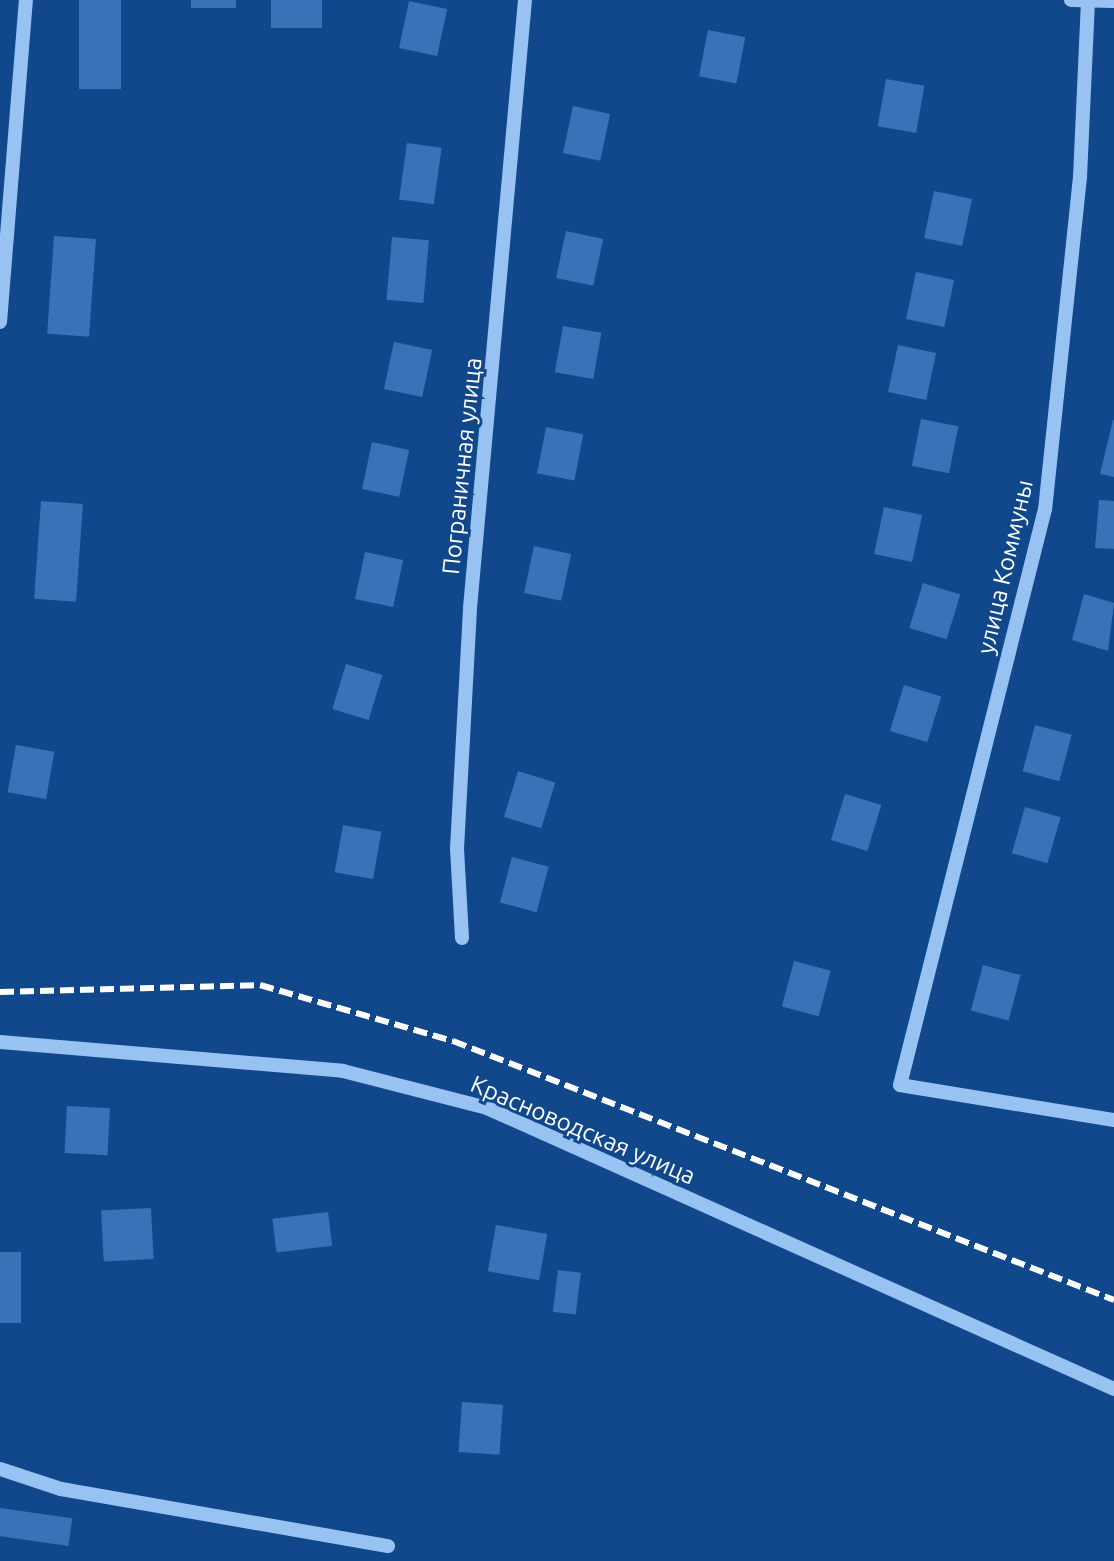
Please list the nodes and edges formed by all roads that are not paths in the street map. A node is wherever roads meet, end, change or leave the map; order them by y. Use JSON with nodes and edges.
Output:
{"nodes":[{"id":1,"x":26,"y":0,"type":"edge"},
{"id":2,"x":525,"y":0,"type":"edge"},
{"id":3,"x":1071,"y":0,"type":"edge"},
{"id":4,"x":1088,"y":1,"type":"edge"},
{"id":5,"x":1114,"y":1,"type":"edge"},
{"id":6,"x":0,"y":322,"type":"edge"},
{"id":7,"x":462,"y":938,"type":"dead end"},
{"id":8,"x":0,"y":1042,"type":"edge"},
{"id":9,"x":1114,"y":1120,"type":"edge"},
{"id":10,"x":1114,"y":1389,"type":"edge"},
{"id":11,"x":0,"y":1469,"type":"edge"},
{"id":12,"x":388,"y":1546,"type":"dead end"}],
"edges":[{"from":1,"to":6,"type":"street"},
{"from":2,"to":7,"type":"street","name":"Пограничная улица"},
{"from":3,"to":4,"type":"street"},
{"from":4,"to":5,"type":"street"},
{"from":4,"to":9,"type":"street","name":"улица Коммуны"},
{"from":8,"to":10,"type":"street","name":"Красноводская улица"},
{"from":11,"to":12,"type":"street"}]}
